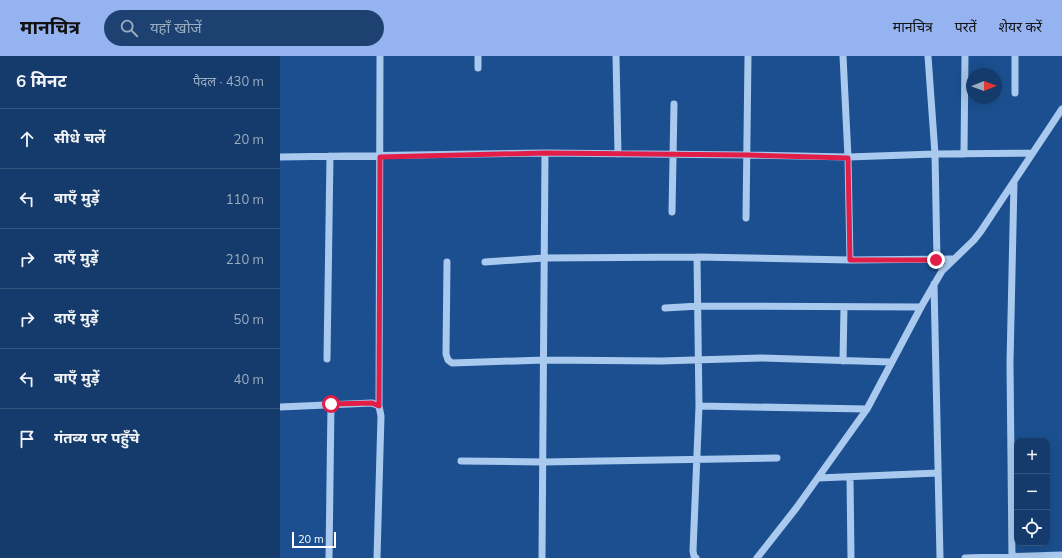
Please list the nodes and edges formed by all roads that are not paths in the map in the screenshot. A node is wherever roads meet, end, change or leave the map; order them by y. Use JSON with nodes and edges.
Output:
{"nodes":[{"id":1,"x":380,"y":56,"type":"edge"},
{"id":2,"x":478,"y":56,"type":"edge"},
{"id":3,"x":616,"y":56,"type":"edge"},
{"id":4,"x":748,"y":56,"type":"edge"},
{"id":5,"x":843,"y":56,"type":"edge"},
{"id":6,"x":928,"y":56,"type":"edge"},
{"id":7,"x":965,"y":56,"type":"edge"},
{"id":8,"x":1015,"y":56,"type":"edge"},
{"id":9,"x":478,"y":68,"type":"dead end"},
{"id":10,"x":1015,"y":93,"type":"dead end"},
{"id":11,"x":674,"y":104,"type":"dead end"},
{"id":12,"x":1062,"y":109,"type":"edge"},
{"id":13,"x":545,"y":153,"type":"junction"},
{"id":14,"x":1032,"y":153,"type":"junction"},
{"id":15,"x":618,"y":154,"type":"junction"},
{"id":16,"x":673,"y":154,"type":"junction"},
{"id":17,"x":935,"y":154,"type":"junction"},
{"id":18,"x":964,"y":154,"type":"junction"},
{"id":19,"x":748,"y":155,"type":"junction"},
{"id":20,"x":330,"y":156,"type":"junction"},
{"id":21,"x":280,"y":157,"type":"edge"},
{"id":22,"x":380,"y":157,"type":"junction"},
{"id":23,"x":848,"y":158,"type":"junction"},
{"id":24,"x":1014,"y":182,"type":"junction"},
{"id":25,"x":672,"y":212,"type":"dead end"},
{"id":26,"x":746,"y":218,"type":"dead end"},
{"id":27,"x":697,"y":257,"type":"junction"},
{"id":28,"x":544,"y":258,"type":"junction"},
{"id":29,"x":850,"y":260,"type":"junction"},
{"id":30,"x":936,"y":260,"type":"junction"},
{"id":31,"x":953,"y":260,"type":"junction"},
{"id":32,"x":447,"y":262,"type":"dead end"},
{"id":33,"x":485,"y":262,"type":"dead end"},
{"id":34,"x":934,"y":284,"type":"junction"},
{"id":35,"x":699,"y":306,"type":"junction"},
{"id":36,"x":844,"y":307,"type":"junction"},
{"id":37,"x":921,"y":307,"type":"junction"},
{"id":38,"x":666,"y":308,"type":"dead end"},
{"id":39,"x":327,"y":360,"type":"dead end"},
{"id":40,"x":544,"y":360,"type":"junction"},
{"id":41,"x":699,"y":360,"type":"junction"},
{"id":42,"x":843,"y":361,"type":"junction"},
{"id":43,"x":891,"y":362,"type":"junction"},
{"id":44,"x":331,"y":404,"type":"junction"},
{"id":45,"x":379,"y":406,"type":"junction"},
{"id":46,"x":699,"y":406,"type":"junction"},
{"id":47,"x":280,"y":407,"type":"edge"},
{"id":48,"x":867,"y":409,"type":"junction"},
{"id":49,"x":777,"y":458,"type":"dead end"},
{"id":50,"x":697,"y":459,"type":"junction"},
{"id":51,"x":461,"y":461,"type":"dead end"},
{"id":52,"x":543,"y":462,"type":"junction"},
{"id":53,"x":938,"y":473,"type":"junction"},
{"id":54,"x":850,"y":476,"type":"junction"},
{"id":55,"x":818,"y":478,"type":"junction"},
{"id":56,"x":1062,"y":555,"type":"edge"},
{"id":57,"x":1012,"y":557,"type":"edge"},
{"id":58,"x":329,"y":558,"type":"edge"},
{"id":59,"x":377,"y":558,"type":"edge"},
{"id":60,"x":542,"y":558,"type":"edge"},
{"id":61,"x":695,"y":558,"type":"edge"},
{"id":62,"x":757,"y":558,"type":"edge"},
{"id":63,"x":851,"y":558,"type":"edge"},
{"id":64,"x":940,"y":558,"type":"edge"},
{"id":65,"x":965,"y":558,"type":"edge"}],
"edges":[{"from":1,"to":22,"type":"street"},
{"from":2,"to":9,"type":"street"},
{"from":3,"to":15,"type":"street"},
{"from":4,"to":19,"type":"street"},
{"from":5,"to":23,"type":"street"},
{"from":6,"to":17,"type":"street"},
{"from":7,"to":18,"type":"street"},
{"from":8,"to":10,"type":"street"},
{"from":11,"to":16,"type":"street"},
{"from":12,"to":14,"type":"street"},
{"from":13,"to":15,"type":"street"},
{"from":13,"to":22,"type":"street"},
{"from":13,"to":28,"type":"street"},
{"from":14,"to":18,"type":"street"},
{"from":14,"to":24,"type":"street"},
{"from":15,"to":16,"type":"street"},
{"from":16,"to":19,"type":"street"},
{"from":16,"to":25,"type":"street"},
{"from":17,"to":18,"type":"street"},
{"from":17,"to":23,"type":"street"},
{"from":17,"to":30,"type":"street"},
{"from":19,"to":23,"type":"street"},
{"from":19,"to":26,"type":"street"},
{"from":20,"to":21,"type":"street"},
{"from":20,"to":22,"type":"street"},
{"from":20,"to":39,"type":"street"},
{"from":22,"to":45,"type":"street"},
{"from":23,"to":29,"type":"street"},
{"from":24,"to":31,"type":"street"},
{"from":24,"to":57,"type":"street"},
{"from":27,"to":28,"type":"street"},
{"from":27,"to":29,"type":"street"},
{"from":27,"to":35,"type":"street"},
{"from":28,"to":33,"type":"street"},
{"from":28,"to":40,"type":"street"},
{"from":29,"to":30,"type":"street"},
{"from":30,"to":31,"type":"street"},
{"from":31,"to":34,"type":"street"},
{"from":32,"to":40,"type":"street"},
{"from":34,"to":37,"type":"street"},
{"from":34,"to":53,"type":"street"},
{"from":35,"to":36,"type":"street"},
{"from":35,"to":38,"type":"street"},
{"from":35,"to":41,"type":"street"},
{"from":36,"to":37,"type":"street"},
{"from":36,"to":42,"type":"street"},
{"from":37,"to":43,"type":"street"},
{"from":40,"to":41,"type":"street"},
{"from":40,"to":52,"type":"street"},
{"from":41,"to":42,"type":"street"},
{"from":41,"to":46,"type":"street"},
{"from":42,"to":43,"type":"street"},
{"from":43,"to":48,"type":"street"},
{"from":44,"to":45,"type":"street"},
{"from":44,"to":47,"type":"street"},
{"from":44,"to":58,"type":"street"},
{"from":45,"to":59,"type":"street"},
{"from":46,"to":48,"type":"street"},
{"from":46,"to":50,"type":"street"},
{"from":48,"to":55,"type":"street"},
{"from":49,"to":50,"type":"street"},
{"from":50,"to":52,"type":"street"},
{"from":50,"to":61,"type":"street"},
{"from":51,"to":52,"type":"street"},
{"from":52,"to":60,"type":"street"},
{"from":53,"to":54,"type":"street"},
{"from":53,"to":64,"type":"street"},
{"from":54,"to":55,"type":"street"},
{"from":54,"to":63,"type":"street"},
{"from":55,"to":62,"type":"street"},
{"from":56,"to":57,"type":"street"},
{"from":57,"to":65,"type":"street"}]}
